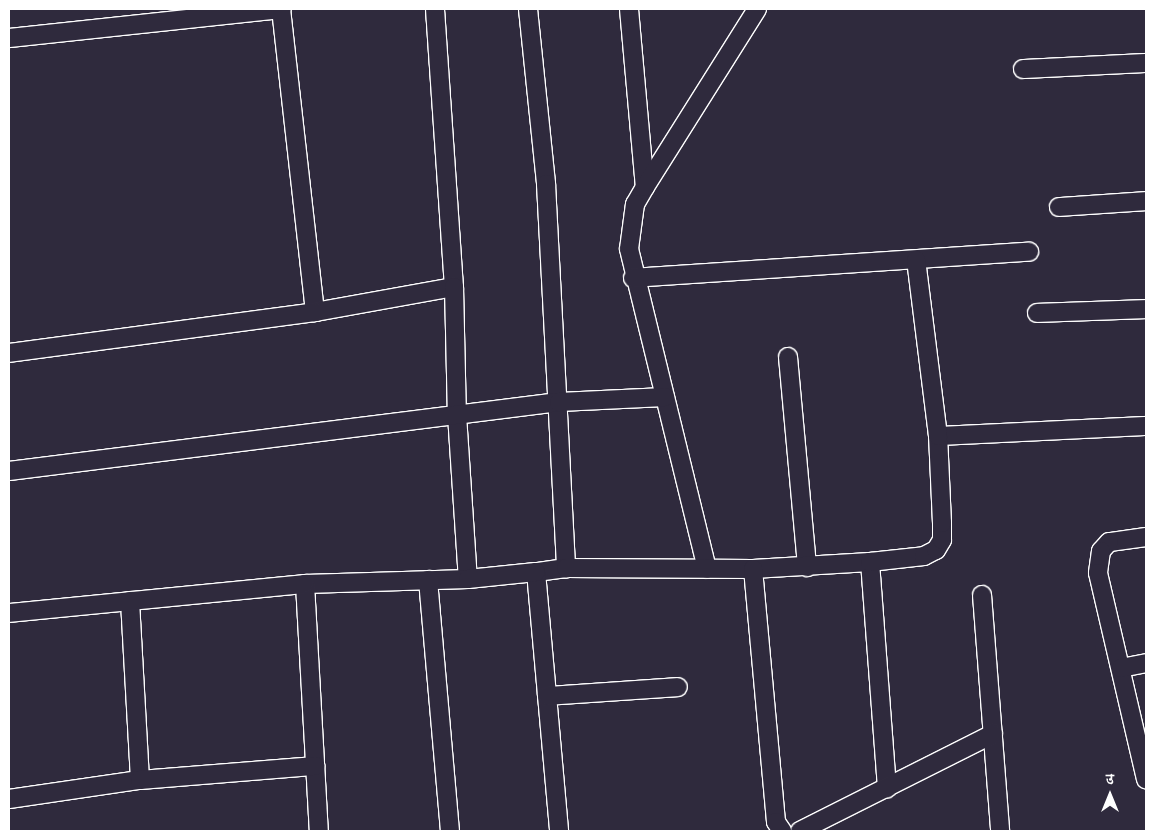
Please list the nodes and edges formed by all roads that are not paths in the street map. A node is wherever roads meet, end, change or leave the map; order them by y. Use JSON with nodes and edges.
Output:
{"nodes":[{"id":1,"x":282,"y":9,"type":"edge"},
{"id":2,"x":435,"y":9,"type":"edge"},
{"id":3,"x":528,"y":9,"type":"edge"},
{"id":4,"x":629,"y":9,"type":"edge"},
{"id":5,"x":757,"y":9,"type":"edge"},
{"id":6,"x":177,"y":14,"type":"edge"},
{"id":7,"x":9,"y":38,"type":"edge"},
{"id":8,"x":1146,"y":63,"type":"edge"},
{"id":9,"x":1023,"y":69,"type":"dead end"},
{"id":10,"x":644,"y":187,"type":"junction"},
{"id":11,"x":1146,"y":201,"type":"edge"},
{"id":12,"x":1059,"y":207,"type":"dead end"},
{"id":13,"x":1029,"y":252,"type":"dead end"},
{"id":14,"x":916,"y":260,"type":"junction"},
{"id":15,"x":634,"y":278,"type":"junction"},
{"id":16,"x":454,"y":287,"type":"junction"},
{"id":17,"x":1146,"y":309,"type":"edge"},
{"id":18,"x":315,"y":312,"type":"junction"},
{"id":19,"x":1037,"y":313,"type":"dead end"},
{"id":20,"x":9,"y":353,"type":"edge"},
{"id":21,"x":788,"y":357,"type":"dead end"},
{"id":22,"x":665,"y":397,"type":"junction"},
{"id":23,"x":559,"y":402,"type":"junction"},
{"id":24,"x":457,"y":415,"type":"junction"},
{"id":25,"x":1146,"y":426,"type":"edge"},
{"id":26,"x":938,"y":436,"type":"junction"},
{"id":27,"x":9,"y":471,"type":"edge"},
{"id":28,"x":1146,"y":537,"type":"edge"},
{"id":29,"x":870,"y":562,"type":"junction"},
{"id":30,"x":806,"y":566,"type":"junction"},
{"id":31,"x":566,"y":568,"type":"junction"},
{"id":32,"x":707,"y":569,"type":"junction"},
{"id":33,"x":753,"y":569,"type":"junction"},
{"id":34,"x":536,"y":572,"type":"junction"},
{"id":35,"x":468,"y":579,"type":"junction"},
{"id":36,"x":428,"y":580,"type":"junction"},
{"id":37,"x":305,"y":584,"type":"junction"},
{"id":38,"x":982,"y":595,"type":"dead end"},
{"id":39,"x":130,"y":601,"type":"junction"},
{"id":40,"x":9,"y":613,"type":"edge"},
{"id":41,"x":1146,"y":663,"type":"edge"},
{"id":42,"x":1121,"y":668,"type":"junction"},
{"id":43,"x":678,"y":687,"type":"dead end"},
{"id":44,"x":547,"y":696,"type":"junction"},
{"id":45,"x":993,"y":734,"type":"junction"},
{"id":46,"x":315,"y":766,"type":"junction"},
{"id":47,"x":1146,"y":779,"type":"edge"},
{"id":48,"x":140,"y":780,"type":"junction"},
{"id":49,"x":886,"y":788,"type":"junction"},
{"id":50,"x":9,"y":794,"type":"edge"},
{"id":51,"x":319,"y":831,"type":"edge"},
{"id":52,"x":450,"y":831,"type":"edge"},
{"id":53,"x":559,"y":831,"type":"edge"},
{"id":54,"x":782,"y":831,"type":"edge"},
{"id":55,"x":800,"y":831,"type":"edge"},
{"id":56,"x":1000,"y":831,"type":"edge"}],
"edges":[{"from":1,"to":6,"type":"street"},
{"from":1,"to":18,"type":"street"},
{"from":2,"to":16,"type":"street"},
{"from":3,"to":23,"type":"street"},
{"from":4,"to":10,"type":"street"},
{"from":5,"to":10,"type":"street"},
{"from":6,"to":7,"type":"street"},
{"from":8,"to":9,"type":"street"},
{"from":10,"to":15,"type":"street"},
{"from":11,"to":12,"type":"street"},
{"from":13,"to":14,"type":"street"},
{"from":14,"to":15,"type":"street"},
{"from":14,"to":26,"type":"street"},
{"from":15,"to":22,"type":"street"},
{"from":16,"to":18,"type":"street"},
{"from":16,"to":24,"type":"street"},
{"from":17,"to":19,"type":"street"},
{"from":18,"to":20,"type":"street"},
{"from":21,"to":30,"type":"street"},
{"from":22,"to":23,"type":"street"},
{"from":22,"to":32,"type":"street"},
{"from":23,"to":24,"type":"street"},
{"from":23,"to":31,"type":"street"},
{"from":24,"to":27,"type":"street"},
{"from":24,"to":35,"type":"street"},
{"from":25,"to":26,"type":"street"},
{"from":26,"to":29,"type":"street"},
{"from":28,"to":42,"type":"street"},
{"from":29,"to":30,"type":"street"},
{"from":29,"to":49,"type":"street"},
{"from":30,"to":33,"type":"street"},
{"from":31,"to":32,"type":"street"},
{"from":31,"to":34,"type":"street"},
{"from":32,"to":33,"type":"street"},
{"from":33,"to":54,"type":"street"},
{"from":34,"to":35,"type":"street"},
{"from":34,"to":44,"type":"street"},
{"from":35,"to":36,"type":"street"},
{"from":36,"to":37,"type":"street"},
{"from":36,"to":52,"type":"street"},
{"from":37,"to":39,"type":"street"},
{"from":37,"to":46,"type":"street"},
{"from":38,"to":45,"type":"street"},
{"from":39,"to":40,"type":"street"},
{"from":39,"to":48,"type":"street"},
{"from":41,"to":42,"type":"street"},
{"from":42,"to":47,"type":"street"},
{"from":43,"to":44,"type":"street"},
{"from":44,"to":53,"type":"street"},
{"from":45,"to":49,"type":"street"},
{"from":45,"to":56,"type":"street"},
{"from":46,"to":48,"type":"street"},
{"from":46,"to":51,"type":"street"},
{"from":48,"to":50,"type":"street"},
{"from":49,"to":55,"type":"street"}]}
